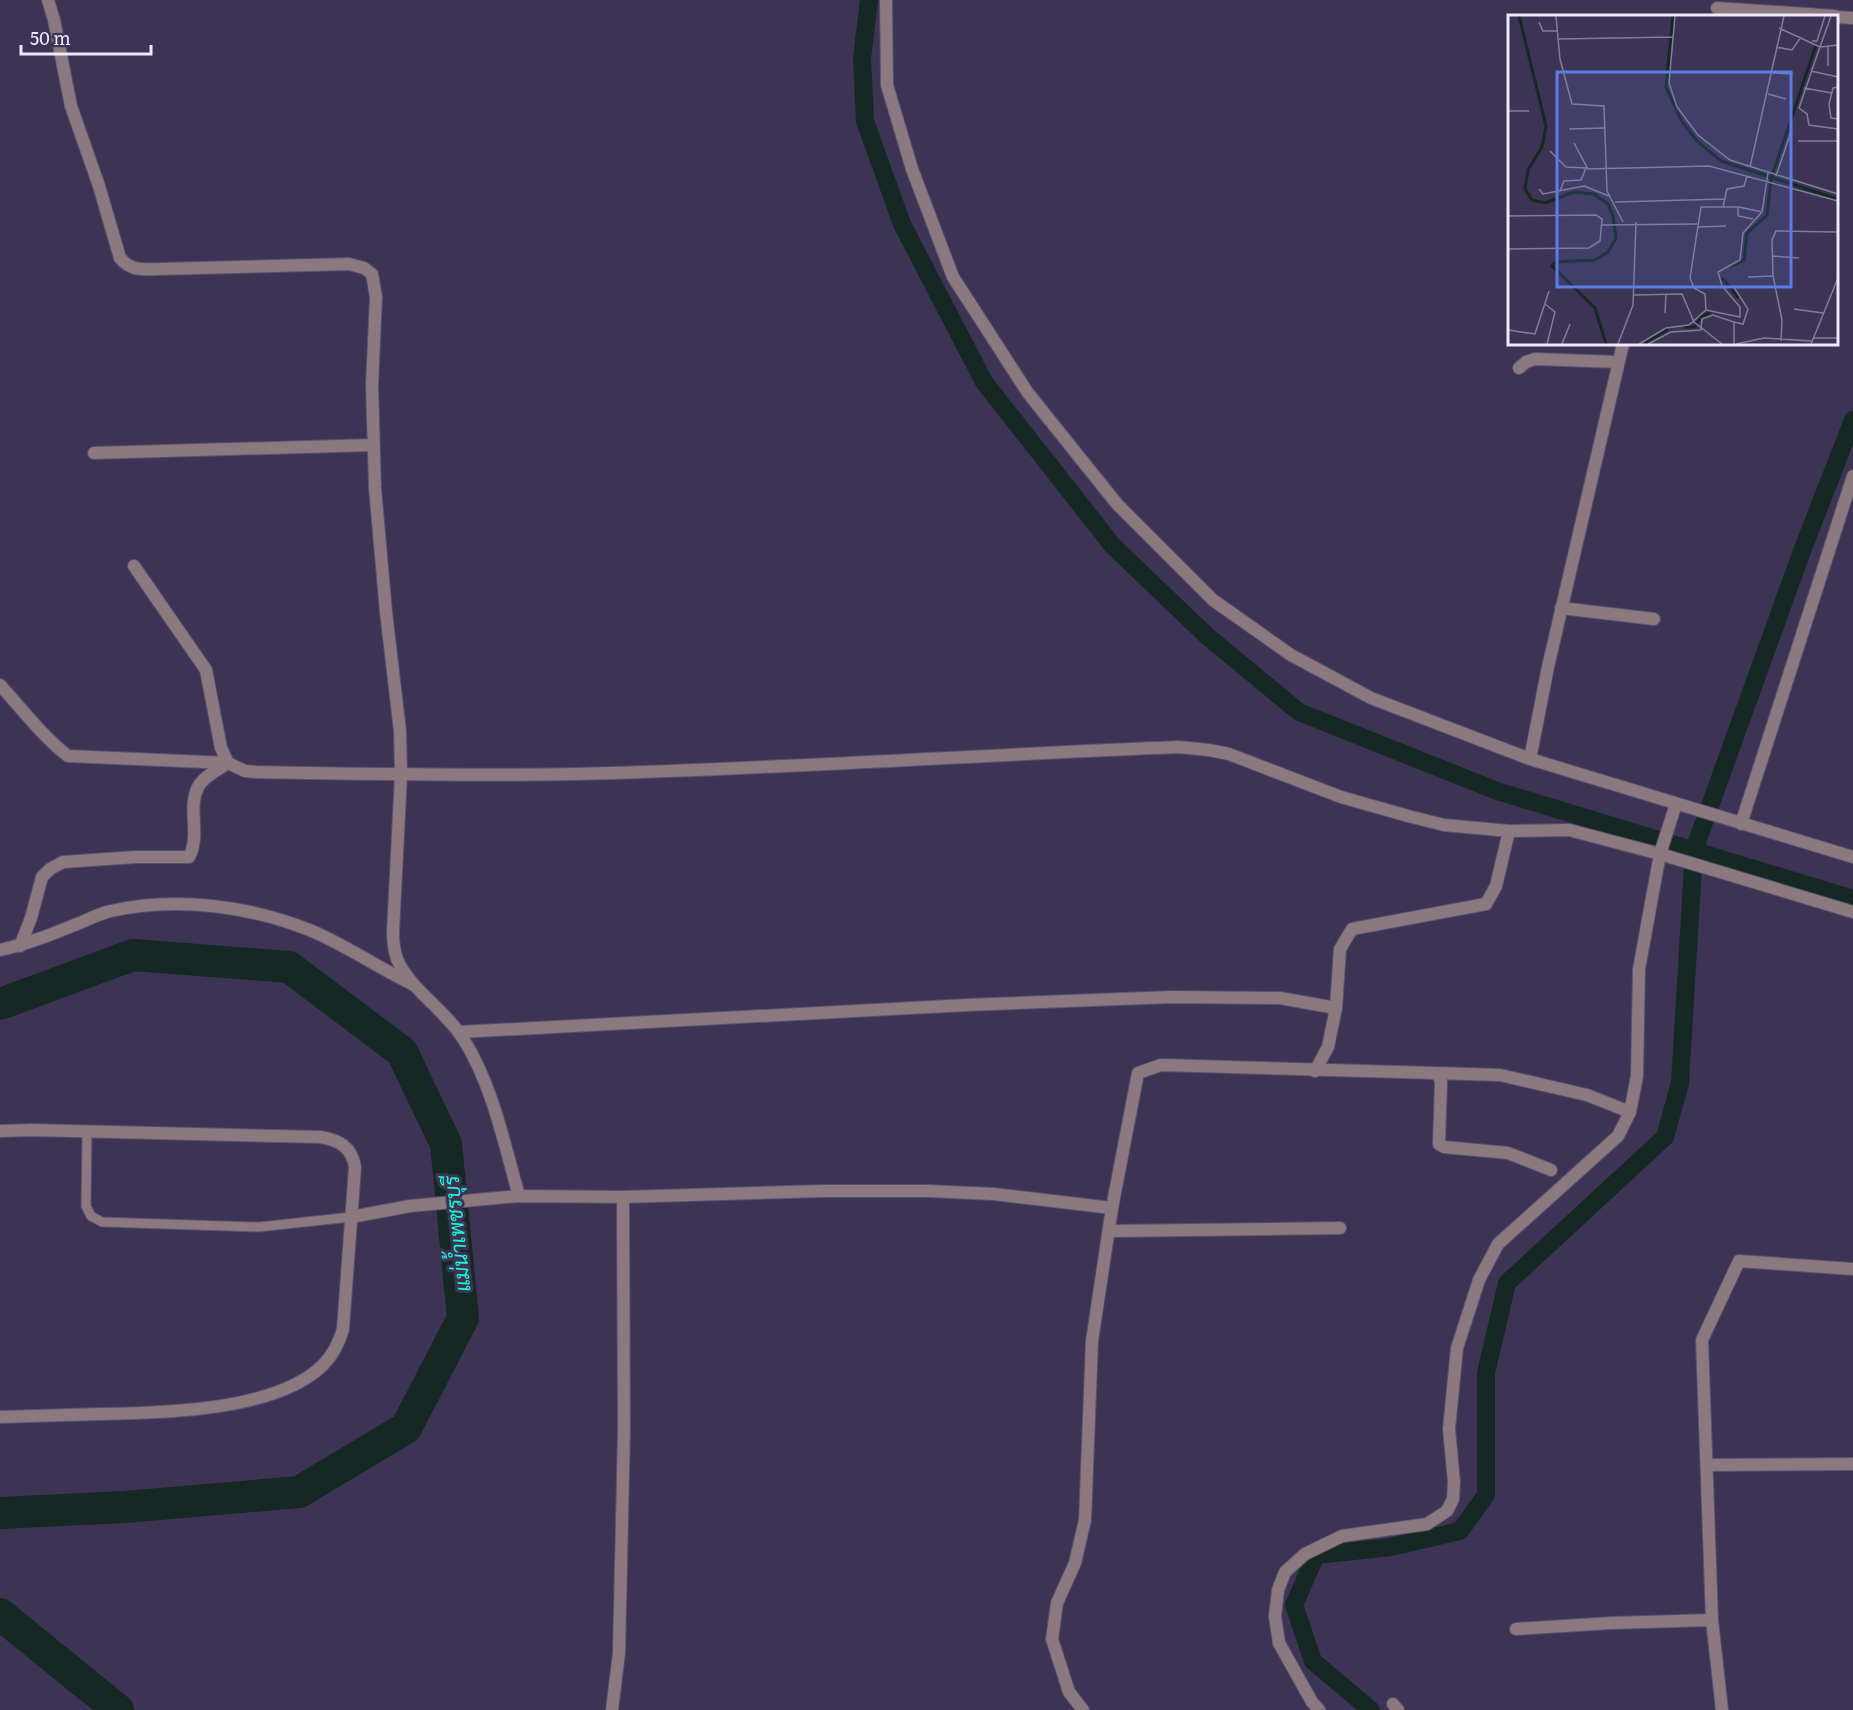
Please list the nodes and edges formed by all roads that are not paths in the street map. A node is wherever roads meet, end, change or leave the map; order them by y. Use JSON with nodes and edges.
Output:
{"nodes":[{"id":1,"x":48,"y":0,"type":"edge"},
{"id":2,"x":886,"y":0,"type":"edge"},
{"id":3,"x":1717,"y":8,"type":"edge"},
{"id":4,"x":1810,"y":15,"type":"edge"},
{"id":5,"x":1838,"y":17,"type":"edge"},
{"id":6,"x":1853,"y":18,"type":"edge"},
{"id":7,"x":1623,"y":345,"type":"edge"},
{"id":8,"x":1618,"y":362,"type":"junction"},
{"id":9,"x":1519,"y":368,"type":"dead end"},
{"id":10,"x":372,"y":445,"type":"junction"},
{"id":11,"x":94,"y":453,"type":"dead end"},
{"id":12,"x":1853,"y":476,"type":"edge"},
{"id":13,"x":134,"y":566,"type":"dead end"},
{"id":14,"x":1561,"y":608,"type":"junction"},
{"id":15,"x":1654,"y":619,"type":"dead end"},
{"id":16,"x":0,"y":685,"type":"edge"},
{"id":17,"x":1530,"y":759,"type":"junction"},
{"id":18,"x":228,"y":763,"type":"junction"},
{"id":19,"x":401,"y":775,"type":"junction"},
{"id":20,"x":1676,"y":804,"type":"junction"},
{"id":21,"x":1736,"y":823,"type":"junction"},
{"id":22,"x":1509,"y":831,"type":"junction"},
{"id":23,"x":1660,"y":854,"type":"junction"},
{"id":24,"x":1853,"y":857,"type":"edge"},
{"id":25,"x":1853,"y":912,"type":"edge"},
{"id":26,"x":20,"y":946,"type":"junction"},
{"id":27,"x":0,"y":950,"type":"edge"},
{"id":28,"x":416,"y":986,"type":"junction"},
{"id":29,"x":1335,"y":1008,"type":"junction"},
{"id":30,"x":459,"y":1032,"type":"junction"},
{"id":31,"x":1315,"y":1071,"type":"junction"},
{"id":32,"x":1434,"y":1073,"type":"junction"},
{"id":33,"x":1630,"y":1113,"type":"junction"},
{"id":34,"x":0,"y":1131,"type":"edge"},
{"id":35,"x":87,"y":1132,"type":"junction"},
{"id":36,"x":1551,"y":1170,"type":"dead end"},
{"id":37,"x":519,"y":1196,"type":"junction"},
{"id":38,"x":623,"y":1197,"type":"junction"},
{"id":39,"x":1112,"y":1208,"type":"junction"},
{"id":40,"x":351,"y":1217,"type":"junction"},
{"id":41,"x":1340,"y":1228,"type":"dead end"},
{"id":42,"x":1109,"y":1231,"type":"junction"},
{"id":43,"x":1853,"y":1269,"type":"edge"},
{"id":44,"x":0,"y":1417,"type":"edge"},
{"id":45,"x":1853,"y":1464,"type":"edge"},
{"id":46,"x":1707,"y":1465,"type":"junction"},
{"id":47,"x":1712,"y":1620,"type":"junction"},
{"id":48,"x":1515,"y":1629,"type":"dead end"},
{"id":49,"x":612,"y":1710,"type":"edge"},
{"id":50,"x":1083,"y":1710,"type":"edge"},
{"id":51,"x":1319,"y":1710,"type":"edge"},
{"id":52,"x":1722,"y":1710,"type":"edge"}],
"edges":[{"from":1,"to":10,"type":"street"},
{"from":2,"to":17,"type":"street"},
{"from":3,"to":4,"type":"street"},
{"from":5,"to":6,"type":"street"},
{"from":7,"to":8,"type":"street"},
{"from":8,"to":9,"type":"street"},
{"from":8,"to":14,"type":"street"},
{"from":10,"to":11,"type":"street"},
{"from":10,"to":19,"type":"street"},
{"from":12,"to":21,"type":"street"},
{"from":13,"to":18,"type":"street"},
{"from":14,"to":15,"type":"street"},
{"from":14,"to":17,"type":"street"},
{"from":16,"to":18,"type":"street"},
{"from":17,"to":20,"type":"street"},
{"from":18,"to":19,"type":"street"},
{"from":18,"to":26,"type":"street"},
{"from":19,"to":22,"type":"street"},
{"from":19,"to":28,"type":"street"},
{"from":20,"to":21,"type":"street"},
{"from":20,"to":23,"type":"street"},
{"from":21,"to":24,"type":"street"},
{"from":22,"to":23,"type":"street"},
{"from":22,"to":29,"type":"street"},
{"from":23,"to":25,"type":"street"},
{"from":23,"to":33,"type":"street"},
{"from":26,"to":27,"type":"street"},
{"from":26,"to":28,"type":"street"},
{"from":28,"to":30,"type":"street"},
{"from":29,"to":30,"type":"street"},
{"from":29,"to":31,"type":"street"},
{"from":30,"to":37,"type":"street"},
{"from":31,"to":32,"type":"street"},
{"from":31,"to":39,"type":"street"},
{"from":32,"to":33,"type":"street"},
{"from":32,"to":36,"type":"street"},
{"from":33,"to":51,"type":"street"},
{"from":34,"to":35,"type":"street"},
{"from":35,"to":40,"type":"street"},
{"from":35,"to":40,"type":"lane"},
{"from":37,"to":38,"type":"street"},
{"from":37,"to":40,"type":"street"},
{"from":38,"to":39,"type":"street"},
{"from":38,"to":49,"type":"street"},
{"from":39,"to":42,"type":"street"},
{"from":40,"to":44,"type":"street"},
{"from":41,"to":42,"type":"street"},
{"from":42,"to":50,"type":"street"},
{"from":43,"to":46,"type":"street"},
{"from":45,"to":46,"type":"street"},
{"from":46,"to":47,"type":"street"},
{"from":47,"to":48,"type":"street"},
{"from":47,"to":52,"type":"street"}]}
